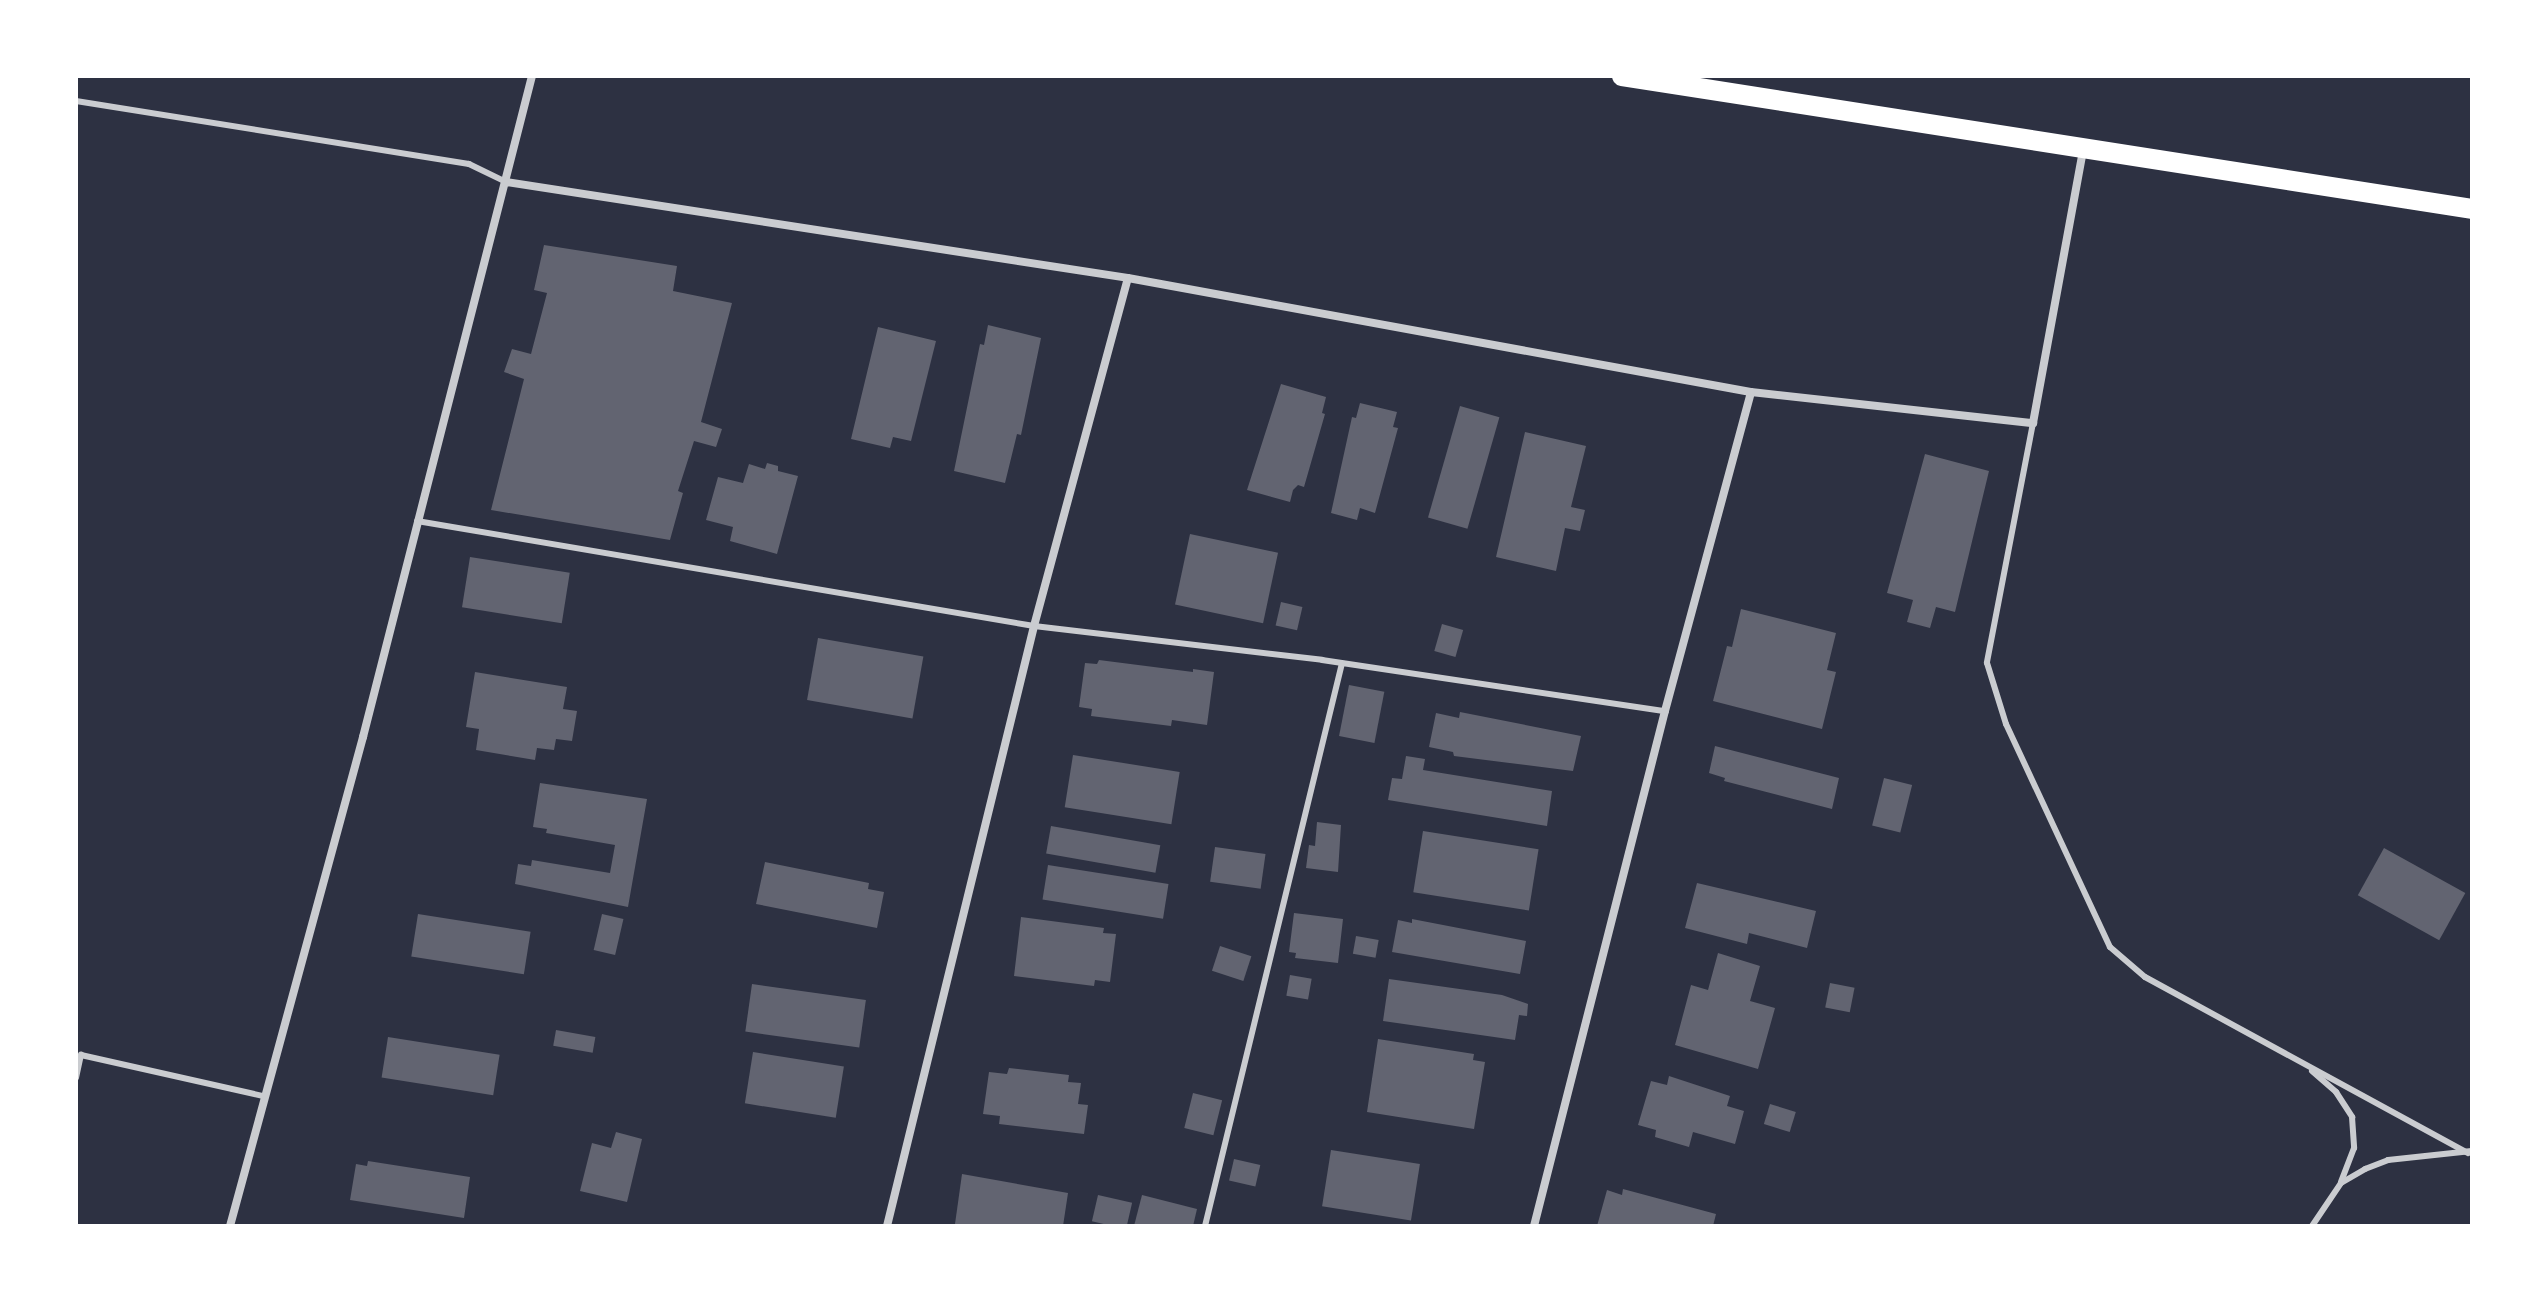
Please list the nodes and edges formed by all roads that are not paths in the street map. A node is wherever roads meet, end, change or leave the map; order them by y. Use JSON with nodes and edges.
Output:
{"nodes":[{"id":1,"x":532,"y":76,"type":"edge"},
{"id":2,"x":1622,"y":76,"type":"edge"},
{"id":3,"x":76,"y":101,"type":"edge"},
{"id":4,"x":2083,"y":150,"type":"junction"},
{"id":5,"x":506,"y":182,"type":"junction"},
{"id":6,"x":2472,"y":209,"type":"edge"},
{"id":7,"x":1128,"y":278,"type":"junction"},
{"id":8,"x":1751,"y":392,"type":"junction"},
{"id":9,"x":2033,"y":423,"type":"junction"},
{"id":10,"x":417,"y":521,"type":"junction"},
{"id":11,"x":1034,"y":626,"type":"junction"},
{"id":12,"x":1342,"y":663,"type":"junction"},
{"id":13,"x":1665,"y":711,"type":"junction"},
{"id":14,"x":2304,"y":1064,"type":"junction"},
{"id":15,"x":76,"y":1078,"type":"edge"},
{"id":16,"x":263,"y":1096,"type":"junction"},
{"id":17,"x":2470,"y":1152,"type":"edge"},
{"id":18,"x":2341,"y":1183,"type":"junction"},
{"id":19,"x":230,"y":1226,"type":"edge"},
{"id":20,"x":887,"y":1226,"type":"edge"},
{"id":21,"x":1205,"y":1226,"type":"edge"},
{"id":22,"x":1534,"y":1226,"type":"edge"},
{"id":23,"x":2312,"y":1226,"type":"edge"}],
"edges":[{"from":1,"to":5,"type":"street"},
{"from":2,"to":4,"type":"main road"},
{"from":3,"to":5,"type":"lane"},
{"from":4,"to":6,"type":"main road"},
{"from":4,"to":9,"type":"street"},
{"from":5,"to":7,"type":"street"},
{"from":5,"to":10,"type":"street"},
{"from":7,"to":8,"type":"street"},
{"from":7,"to":11,"type":"street"},
{"from":8,"to":9,"type":"street"},
{"from":8,"to":13,"type":"street"},
{"from":9,"to":14,"type":"lane"},
{"from":10,"to":11,"type":"lane"},
{"from":10,"to":16,"type":"street"},
{"from":11,"to":12,"type":"lane"},
{"from":11,"to":20,"type":"street"},
{"from":12,"to":13,"type":"lane"},
{"from":12,"to":21,"type":"lane"},
{"from":13,"to":22,"type":"street"},
{"from":14,"to":17,"type":"lane"},
{"from":14,"to":18,"type":"lane"},
{"from":15,"to":16,"type":"lane"},
{"from":16,"to":19,"type":"street"},
{"from":17,"to":18,"type":"lane"},
{"from":18,"to":23,"type":"lane"}]}
